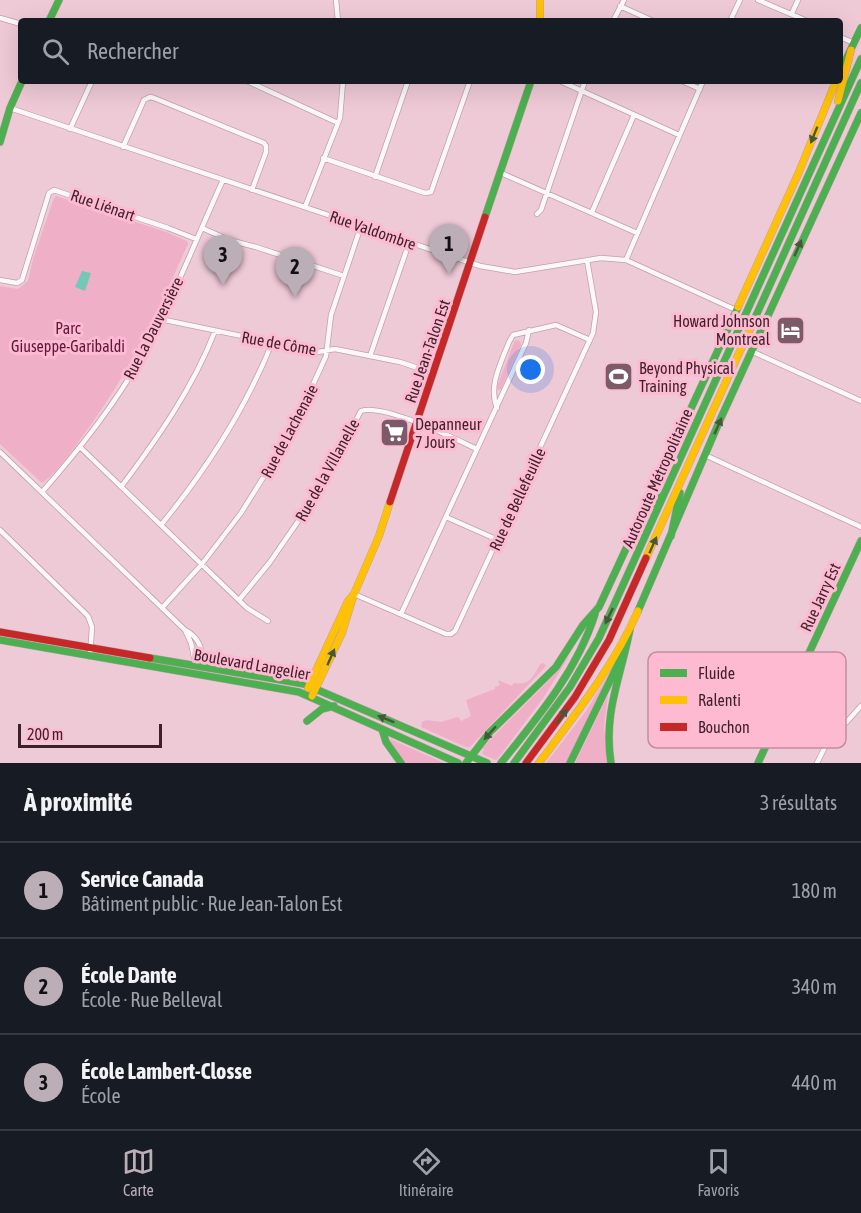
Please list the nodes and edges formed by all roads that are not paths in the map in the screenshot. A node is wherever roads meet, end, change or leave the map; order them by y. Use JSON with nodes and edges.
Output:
{"nodes":[{"id":1,"x":58,"y":0,"type":"edge"},
{"id":2,"x":336,"y":0,"type":"edge"},
{"id":3,"x":540,"y":0,"type":"edge"},
{"id":4,"x":624,"y":0,"type":"edge"},
{"id":5,"x":740,"y":0,"type":"edge"},
{"id":6,"x":758,"y":0,"type":"edge"},
{"id":7,"x":798,"y":0,"type":"edge"},
{"id":8,"x":620,"y":6,"type":"junction"},
{"id":9,"x":792,"y":13,"type":"junction"},
{"id":10,"x":0,"y":18,"type":"edge"},
{"id":11,"x":50,"y":18,"type":"edge"},
{"id":12,"x":338,"y":18,"type":"edge"},
{"id":13,"x":540,"y":18,"type":"edge"},
{"id":14,"x":615,"y":18,"type":"edge"},
{"id":15,"x":646,"y":18,"type":"edge"},
{"id":16,"x":731,"y":18,"type":"edge"},
{"id":17,"x":801,"y":18,"type":"edge"},
{"id":18,"x":18,"y":23,"type":"edge"},
{"id":19,"x":861,"y":28,"type":"edge"},
{"id":20,"x":843,"y":40,"type":"edge"},
{"id":21,"x":852,"y":47,"type":"junction"},
{"id":22,"x":861,"y":58,"type":"edge"},
{"id":23,"x":843,"y":66,"type":"edge"},
{"id":24,"x":861,"y":83,"type":"edge"},
{"id":25,"x":21,"y":84,"type":"edge"},
{"id":26,"x":91,"y":84,"type":"edge"},
{"id":27,"x":254,"y":84,"type":"edge"},
{"id":28,"x":343,"y":84,"type":"edge"},
{"id":29,"x":407,"y":84,"type":"edge"},
{"id":30,"x":469,"y":84,"type":"edge"},
{"id":31,"x":530,"y":84,"type":"edge"},
{"id":32,"x":566,"y":84,"type":"edge"},
{"id":33,"x":584,"y":84,"type":"edge"},
{"id":34,"x":689,"y":84,"type":"edge"},
{"id":35,"x":702,"y":84,"type":"edge"},
{"id":36,"x":835,"y":84,"type":"edge"},
{"id":37,"x":843,"y":84,"type":"edge"},
{"id":38,"x":843,"y":84,"type":"edge"},
{"id":39,"x":700,"y":89,"type":"junction"},
{"id":40,"x":581,"y":91,"type":"junction"},
{"id":41,"x":861,"y":98,"type":"edge"},
{"id":42,"x":10,"y":108,"type":"junction"},
{"id":43,"x":861,"y":112,"type":"edge"},
{"id":44,"x":634,"y":115,"type":"junction"},
{"id":45,"x":835,"y":116,"type":"junction"},
{"id":46,"x":844,"y":119,"type":"junction"},
{"id":47,"x":338,"y":123,"type":"junction"},
{"id":48,"x":70,"y":129,"type":"junction"},
{"id":49,"x":679,"y":135,"type":"junction"},
{"id":50,"x":0,"y":142,"type":"edge"},
{"id":51,"x":123,"y":147,"type":"junction"},
{"id":52,"x":322,"y":158,"type":"junction"},
{"id":53,"x":501,"y":173,"type":"junction"},
{"id":54,"x":375,"y":177,"type":"junction"},
{"id":55,"x":223,"y":180,"type":"junction"},
{"id":56,"x":252,"y":190,"type":"junction"},
{"id":57,"x":546,"y":193,"type":"junction"},
{"id":58,"x":305,"y":207,"type":"junction"},
{"id":59,"x":592,"y":212,"type":"junction"},
{"id":60,"x":537,"y":214,"type":"dead end"},
{"id":61,"x":361,"y":226,"type":"junction"},
{"id":62,"x":202,"y":228,"type":"junction"},
{"id":63,"x":637,"y":233,"type":"junction"},
{"id":64,"x":196,"y":239,"type":"junction"},
{"id":65,"x":409,"y":243,"type":"junction"},
{"id":66,"x":586,"y":260,"type":"junction"},
{"id":67,"x":626,"y":260,"type":"junction"},
{"id":68,"x":470,"y":263,"type":"junction"},
{"id":69,"x":344,"y":276,"type":"junction"},
{"id":70,"x":0,"y":280,"type":"edge"},
{"id":71,"x":736,"y":310,"type":"junction"},
{"id":72,"x":160,"y":319,"type":"junction"},
{"id":73,"x":530,"y":330,"type":"junction"},
{"id":74,"x":215,"y":331,"type":"junction"},
{"id":75,"x":590,"y":340,"type":"junction"},
{"id":76,"x":272,"y":343,"type":"junction"},
{"id":77,"x":327,"y":350,"type":"junction"},
{"id":78,"x":751,"y":351,"type":"junction"},
{"id":79,"x":370,"y":356,"type":"junction"},
{"id":80,"x":434,"y":373,"type":"junction"},
{"id":81,"x":861,"y":401,"type":"edge"},
{"id":82,"x":496,"y":408,"type":"junction"},
{"id":83,"x":417,"y":423,"type":"junction"},
{"id":84,"x":81,"y":448,"type":"junction"},
{"id":85,"x":477,"y":449,"type":"junction"},
{"id":86,"x":0,"y":452,"type":"edge"},
{"id":87,"x":705,"y":455,"type":"junction"},
{"id":88,"x":684,"y":475,"type":"junction"},
{"id":89,"x":668,"y":486,"type":"junction"},
{"id":90,"x":121,"y":487,"type":"junction"},
{"id":91,"x":42,"y":492,"type":"junction"},
{"id":92,"x":446,"y":517,"type":"junction"},
{"id":93,"x":638,"y":520,"type":"junction"},
{"id":94,"x":161,"y":525,"type":"junction"},
{"id":95,"x":861,"y":527,"type":"edge"},
{"id":96,"x":0,"y":530,"type":"edge"},
{"id":97,"x":671,"y":536,"type":"junction"},
{"id":98,"x":498,"y":540,"type":"junction"},
{"id":99,"x":861,"y":541,"type":"edge"},
{"id":100,"x":858,"y":554,"type":"edge"},
{"id":101,"x":202,"y":564,"type":"junction"},
{"id":102,"x":354,"y":594,"type":"junction"},
{"id":103,"x":239,"y":600,"type":"junction"},
{"id":104,"x":162,"y":608,"type":"junction"},
{"id":105,"x":401,"y":614,"type":"junction"},
{"id":106,"x":595,"y":614,"type":"junction"},
{"id":107,"x":268,"y":621,"type":"dead end"},
{"id":108,"x":631,"y":627,"type":"junction"},
{"id":109,"x":0,"y":632,"type":"edge"},
{"id":110,"x":0,"y":640,"type":"edge"},
{"id":111,"x":628,"y":646,"type":"junction"},
{"id":112,"x":811,"y":652,"type":"edge"},
{"id":113,"x":91,"y":653,"type":"junction"},
{"id":114,"x":197,"y":671,"type":"junction"},
{"id":115,"x":312,"y":687,"type":"junction"},
{"id":116,"x":308,"y":695,"type":"junction"},
{"id":117,"x":334,"y":705,"type":"junction"},
{"id":118,"x":861,"y":706,"type":"edge"},
{"id":119,"x":307,"y":721,"type":"dead end"},
{"id":120,"x":846,"y":723,"type":"edge"},
{"id":121,"x":382,"y":729,"type":"junction"},
{"id":122,"x":765,"y":748,"type":"edge"},
{"id":123,"x":825,"y":748,"type":"edge"},
{"id":124,"x":471,"y":756,"type":"junction"},
{"id":125,"x":503,"y":761,"type":"edge"},
{"id":126,"x":402,"y":763,"type":"edge"},
{"id":127,"x":458,"y":763,"type":"edge"},
{"id":128,"x":466,"y":763,"type":"edge"},
{"id":129,"x":487,"y":763,"type":"edge"},
{"id":130,"x":514,"y":763,"type":"edge"},
{"id":131,"x":526,"y":763,"type":"edge"},
{"id":132,"x":539,"y":763,"type":"edge"},
{"id":133,"x":570,"y":763,"type":"edge"},
{"id":134,"x":611,"y":763,"type":"edge"},
{"id":135,"x":758,"y":763,"type":"edge"},
{"id":136,"x":818,"y":763,"type":"edge"}],
"edges":[{"from":1,"to":11,"type":"main road"},
{"from":2,"to":12,"type":"street"},
{"from":3,"to":13,"type":"main road"},
{"from":4,"to":8,"type":"street"},
{"from":5,"to":16,"type":"street"},
{"from":6,"to":9,"type":"street"},
{"from":7,"to":9,"type":"street"},
{"from":8,"to":14,"type":"street"},
{"from":8,"to":15,"type":"street"},
{"from":9,"to":17,"type":"street"},
{"from":10,"to":18,"type":"street"},
{"from":19,"to":21,"type":"main road"},
{"from":20,"to":21,"type":"street"},
{"from":21,"to":23,"type":"main road"},
{"from":21,"to":37,"type":"main road"},
{"from":22,"to":45,"type":"main road","name":"Autoroute Métropolitaine"},
{"from":24,"to":46,"type":"main road","name":"Autoroute Métropolitaine"},
{"from":25,"to":42,"type":"main road"},
{"from":26,"to":48,"type":"street"},
{"from":27,"to":47,"type":"street"},
{"from":28,"to":47,"type":"street"},
{"from":29,"to":54,"type":"street"},
{"from":30,"to":54,"type":"street"},
{"from":31,"to":53,"type":"main road","name":"Rue Jean-Talon Est"},
{"from":32,"to":40,"type":"street"},
{"from":33,"to":40,"type":"street"},
{"from":34,"to":39,"type":"street"},
{"from":35,"to":39,"type":"street"},
{"from":36,"to":71,"type":"main road","one_way":true},
{"from":38,"to":45,"type":"main road"},
{"from":39,"to":49,"type":"street"},
{"from":40,"to":44,"type":"street"},
{"from":40,"to":57,"type":"street"},
{"from":41,"to":46,"type":"main road"},
{"from":42,"to":48,"type":"street","name":"Rue Valdombre"},
{"from":42,"to":50,"type":"main road"},
{"from":78,"to":43,"type":"main road","one_way":true},
{"from":44,"to":49,"type":"street"},
{"from":44,"to":59,"type":"street"},
{"from":45,"to":89,"type":"main road","name":"Autoroute Métropolitaine"},
{"from":46,"to":88,"type":"main road","name":"Autoroute Métropolitaine"},
{"from":47,"to":52,"type":"street"},
{"from":48,"to":51,"type":"street","name":"Rue Valdombre"},
{"from":49,"to":63,"type":"street"},
{"from":51,"to":55,"type":"street","name":"Rue Valdombre"},
{"from":51,"to":56,"type":"street"},
{"from":52,"to":54,"type":"street"},
{"from":52,"to":58,"type":"street"},
{"from":53,"to":57,"type":"street"},
{"from":53,"to":68,"type":"main road","name":"Rue Jean-Talon Est"},
{"from":55,"to":56,"type":"street","name":"Rue Valdombre"},
{"from":55,"to":62,"type":"street","name":"Rue La Dauversière"},
{"from":56,"to":58,"type":"street","name":"Rue Valdombre"},
{"from":57,"to":59,"type":"street"},
{"from":57,"to":60,"type":"street"},
{"from":58,"to":61,"type":"street","name":"Rue Valdombre"},
{"from":59,"to":63,"type":"street"},
{"from":61,"to":65,"type":"street","name":"Rue Valdombre"},
{"from":61,"to":69,"type":"street","name":"Rue de Lachenaie"},
{"from":62,"to":64,"type":"street","name":"Rue La Dauversière"},
{"from":62,"to":69,"type":"street"},
{"from":63,"to":67,"type":"street"},
{"from":64,"to":70,"type":"street","name":"Rue Liénart"},
{"from":64,"to":72,"type":"street","name":"Rue La Dauversière"},
{"from":65,"to":68,"type":"street","name":"Rue Valdombre"},
{"from":65,"to":79,"type":"street"},
{"from":66,"to":67,"type":"street","name":"Rue Valdombre"},
{"from":66,"to":68,"type":"street","name":"Rue Valdombre"},
{"from":66,"to":75,"type":"street","name":"Rue de Bellefeuille"},
{"from":67,"to":71,"type":"street","name":"Rue Valdombre"},
{"from":68,"to":80,"type":"main road","name":"Rue Jean-Talon Est"},
{"from":69,"to":77,"type":"street","name":"Rue de Lachenaie"},
{"from":71,"to":93,"type":"main road"},
{"from":72,"to":74,"type":"street","name":"Rue de Côme"},
{"from":72,"to":84,"type":"street","name":"Rue La Dauversière"},
{"from":73,"to":75,"type":"street"},
{"from":73,"to":82,"type":"street"},
{"from":73,"to":82,"type":"street"},
{"from":74,"to":76,"type":"street","name":"Rue de Côme"},
{"from":74,"to":90,"type":"street"},
{"from":75,"to":98,"type":"street","name":"Rue de Bellefeuille"},
{"from":76,"to":77,"type":"street","name":"Rue de Côme"},
{"from":76,"to":94,"type":"street"},
{"from":77,"to":79,"type":"street","name":"Rue de Côme"},
{"from":77,"to":101,"type":"street","name":"Rue de Lachenaie"},
{"from":78,"to":81,"type":"street"},
{"from":87,"to":78,"type":"main road","one_way":true},
{"from":79,"to":80,"type":"street","name":"Rue de Côme"},
{"from":80,"to":83,"type":"main road","name":"Rue Jean-Talon Est"},
{"from":82,"to":85,"type":"street"},
{"from":83,"to":85,"type":"street","name":"Rue de la Villanelle"},
{"from":83,"to":102,"type":"main road","name":"Rue Jean-Talon Est"},
{"from":83,"to":103,"type":"street","name":"Rue de la Villanelle"},
{"from":84,"to":90,"type":"street"},
{"from":84,"to":91,"type":"street","name":"Rue La Dauversière"},
{"from":85,"to":92,"type":"street"},
{"from":86,"to":91,"type":"street"},
{"from":87,"to":95,"type":"street"},
{"from":87,"to":97,"type":"main road"},
{"from":88,"to":97,"type":"main road"},
{"from":131,"to":88,"type":"main road","name":"Autoroute Métropolitaine","one_way":true},
{"from":89,"to":93,"type":"main road"},
{"from":89,"to":130,"type":"main road","name":"Autoroute Métropolitaine","one_way":true},
{"from":90,"to":94,"type":"street"},
{"from":91,"to":104,"type":"street"},
{"from":92,"to":98,"type":"street"},
{"from":92,"to":105,"type":"street"},
{"from":93,"to":106,"type":"main road"},
{"from":94,"to":101,"type":"street"},
{"from":96,"to":113,"type":"street"},
{"from":97,"to":108,"type":"main road"},
{"from":98,"to":105,"type":"street","name":"Rue de Bellefeuille"},
{"from":99,"to":100,"type":"main road","name":"Rue Jarry Est"},
{"from":100,"to":112,"type":"main road","name":"Rue Jarry Est"},
{"from":101,"to":103,"type":"street"},
{"from":101,"to":104,"type":"street","name":"Rue de Lachenaie"},
{"from":102,"to":105,"type":"street","name":"Rue de Bellefeuille"},
{"from":102,"to":115,"type":"main road","name":"Rue Jean-Talon Est"},
{"from":103,"to":107,"type":"street"},
{"from":104,"to":114,"type":"street"},
{"from":106,"to":124,"type":"main road","one_way":true},
{"from":106,"to":125,"type":"main road"},
{"from":108,"to":111,"type":"main road"},
{"from":108,"to":132,"type":"main road"},
{"from":109,"to":113,"type":"main road","name":"Boulevard Langelier"},
{"from":110,"to":113,"type":"main road","name":"Boulevard Langelier"},
{"from":111,"to":133,"type":"main road"},
{"from":111,"to":134,"type":"main road"},
{"from":113,"to":114,"type":"main road","name":"Boulevard Langelier"},
{"from":114,"to":115,"type":"main road","name":"Boulevard Langelier"},
{"from":114,"to":116,"type":"main road","name":"Boulevard Langelier"},
{"from":115,"to":116,"type":"main road","name":"Rue Jean-Talon Est"},
{"from":124,"to":115,"type":"main road","name":"Boulevard Langelier","one_way":true},
{"from":116,"to":117,"type":"main road","name":"Boulevard Langelier"},
{"from":117,"to":119,"type":"main road"},
{"from":117,"to":121,"type":"main road","name":"Boulevard Langelier"},
{"from":118,"to":120,"type":"street"},
{"from":121,"to":126,"type":"main road"},
{"from":121,"to":127,"type":"main road","name":"Boulevard Langelier"},
{"from":122,"to":135,"type":"main road","name":"Rue Jarry Est"},
{"from":123,"to":136,"type":"street"},
{"from":124,"to":128,"type":"main road"},
{"from":124,"to":129,"type":"main road","name":"Boulevard Langelier"}]}
